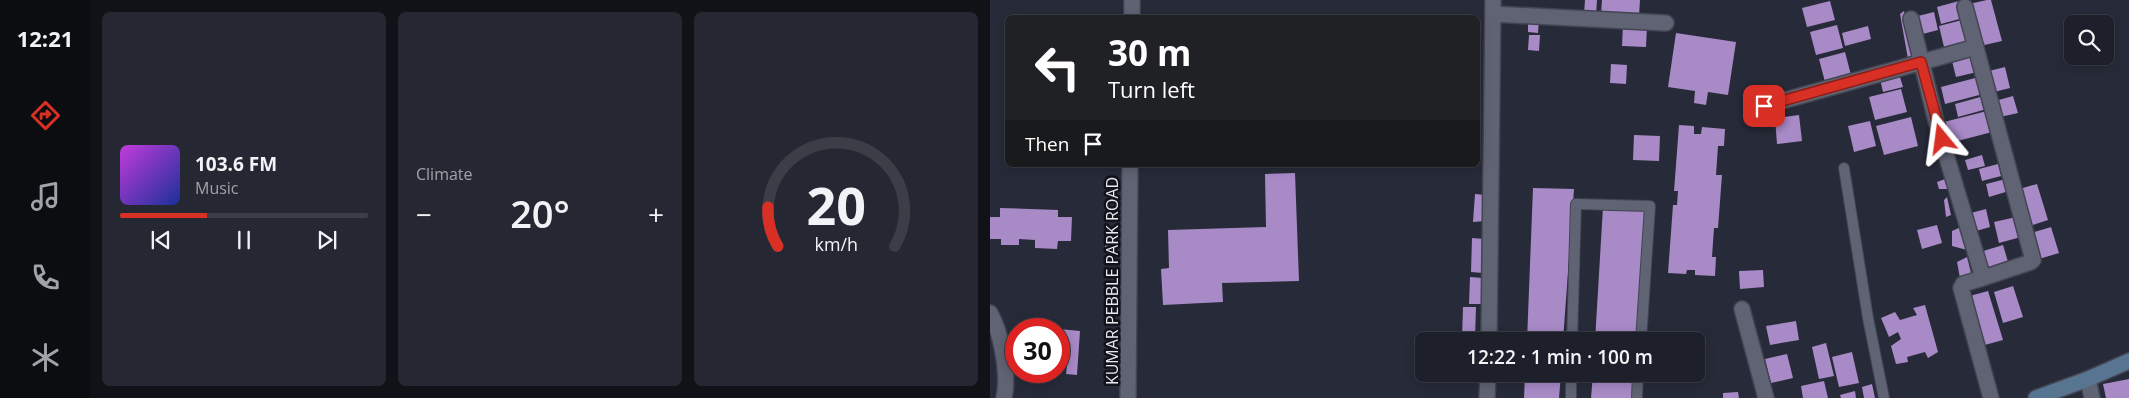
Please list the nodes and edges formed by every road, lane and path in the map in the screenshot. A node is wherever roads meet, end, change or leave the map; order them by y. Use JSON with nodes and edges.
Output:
{"nodes":[{"id":1,"x":1132,"y":0,"type":"edge"},
{"id":2,"x":1493,"y":7,"type":"edge"},
{"id":3,"x":1965,"y":7,"type":"dead end"},
{"id":4,"x":1132,"y":15,"type":"edge"},
{"id":5,"x":1911,"y":19,"type":"dead end"},
{"id":6,"x":1666,"y":23,"type":"dead end"},
{"id":7,"x":1976,"y":47,"type":"junction"},
{"id":8,"x":1921,"y":62,"type":"junction"},
{"id":9,"x":1764,"y":106,"type":"dead end"},
{"id":10,"x":1130,"y":167,"type":"edge"},
{"id":11,"x":1844,"y":168,"type":"dead end"},
{"id":12,"x":1983,"y":278,"type":"junction"},
{"id":13,"x":1742,"y":309,"type":"dead end"},
{"id":14,"x":990,"y":313,"type":"edge"},
{"id":15,"x":1489,"y":332,"type":"edge"},
{"id":16,"x":1572,"y":332,"type":"edge"},
{"id":17,"x":1642,"y":332,"type":"edge"},
{"id":18,"x":2129,"y":361,"type":"edge"},
{"id":19,"x":2088,"y":379,"type":"junction"},
{"id":20,"x":1488,"y":382,"type":"edge"},
{"id":21,"x":1571,"y":382,"type":"edge"},
{"id":22,"x":1638,"y":382,"type":"edge"},
{"id":23,"x":1004,"y":398,"type":"edge"},
{"id":24,"x":1128,"y":398,"type":"edge"},
{"id":25,"x":1487,"y":398,"type":"edge"},
{"id":26,"x":1571,"y":398,"type":"edge"},
{"id":27,"x":1637,"y":398,"type":"edge"},
{"id":28,"x":1766,"y":398,"type":"edge"},
{"id":29,"x":1884,"y":398,"type":"edge"},
{"id":30,"x":1991,"y":398,"type":"edge"},
{"id":31,"x":2036,"y":398,"type":"edge"},
{"id":32,"x":2092,"y":398,"type":"edge"}],
"edges":[{"from":1,"to":4,"type":"street"},
{"from":2,"to":6,"type":"street"},
{"from":2,"to":15,"type":"street"},
{"from":3,"to":7,"type":"street"},
{"from":5,"to":8,"type":"street"},
{"from":7,"to":8,"type":"street"},
{"from":7,"to":12,"type":"street"},
{"from":8,"to":9,"type":"street"},
{"from":8,"to":12,"type":"street"},
{"from":10,"to":24,"type":"street","name":"KUMAR PEBBLE PARK ROAD"},
{"from":11,"to":29,"type":"lane"},
{"from":12,"to":30,"type":"street"},
{"from":13,"to":28,"type":"street"},
{"from":14,"to":23,"type":"street"},
{"from":16,"to":17,"type":"lane"},
{"from":18,"to":19,"type":"main road"},
{"from":19,"to":31,"type":"main road"},
{"from":19,"to":32,"type":"street"},
{"from":20,"to":25,"type":"street"},
{"from":21,"to":26,"type":"lane"},
{"from":22,"to":27,"type":"lane"}]}
